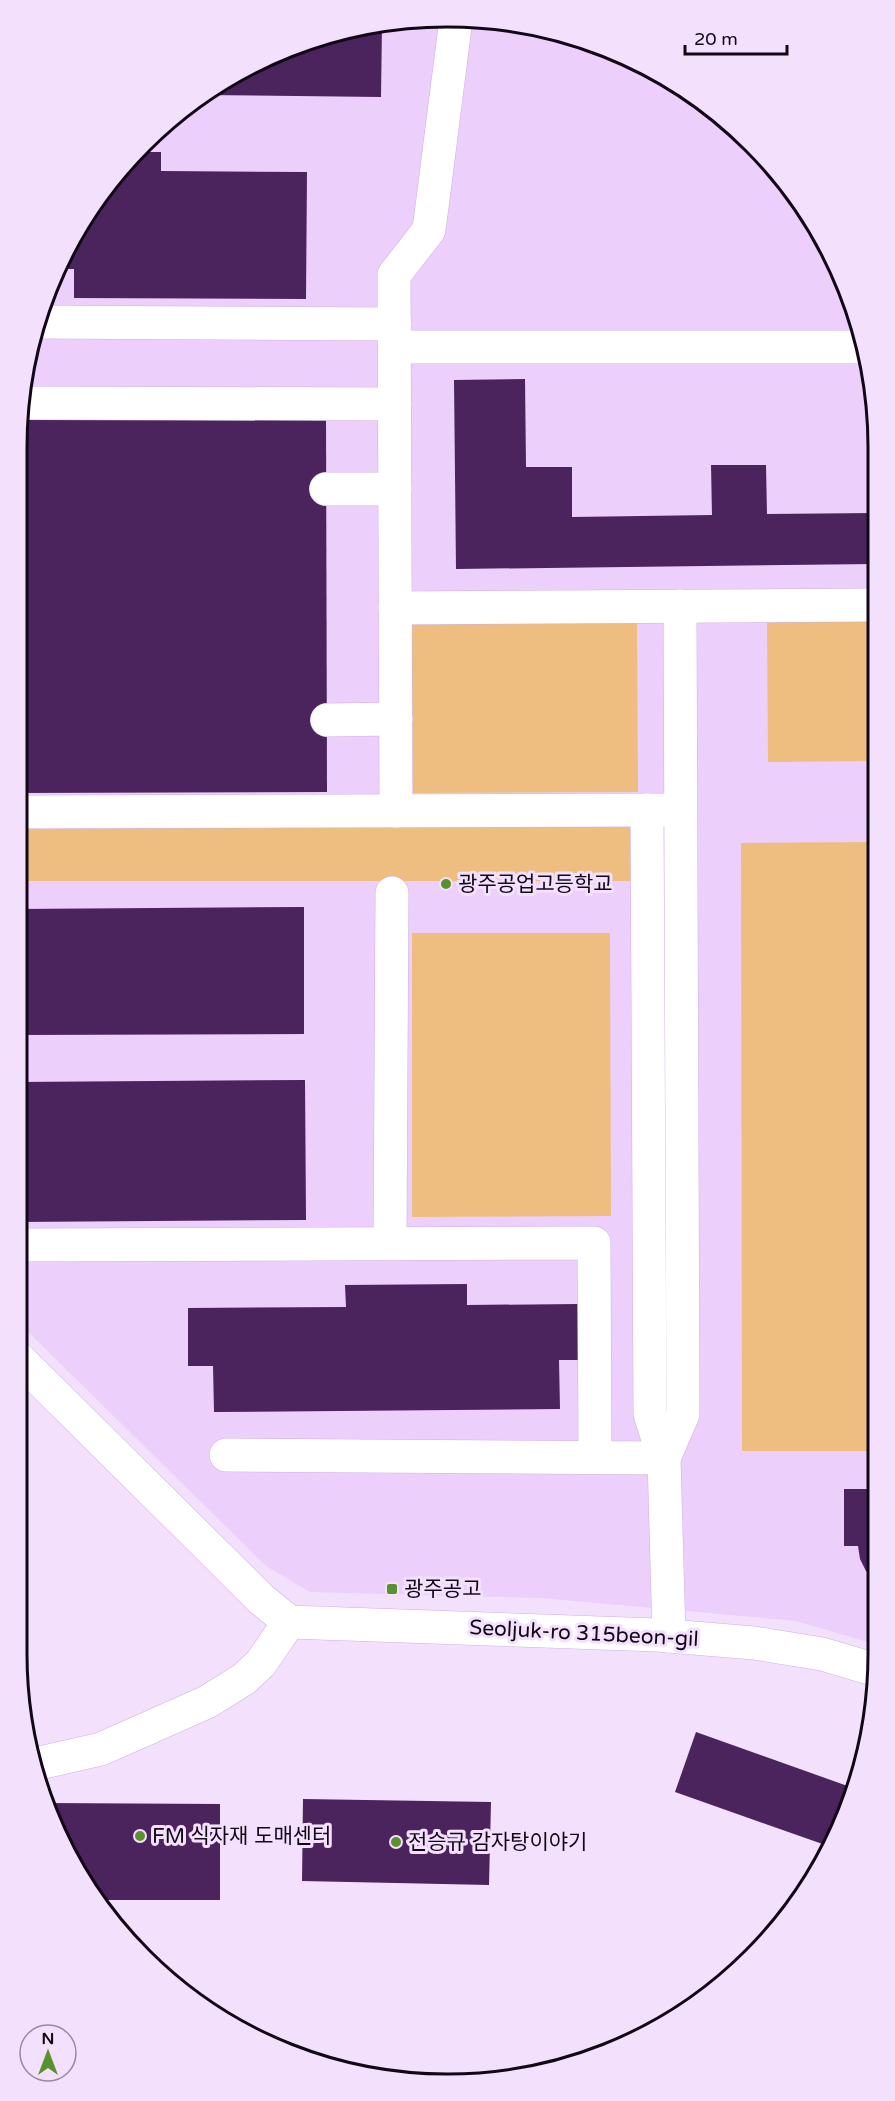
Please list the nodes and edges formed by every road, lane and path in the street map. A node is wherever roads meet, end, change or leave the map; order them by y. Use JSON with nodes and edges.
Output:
{"nodes":[{"id":1,"x":455,"y":27,"type":"edge"},
{"id":2,"x":46,"y":322,"type":"edge"},
{"id":3,"x":395,"y":335,"type":"junction"},
{"id":4,"x":856,"y":347,"type":"edge"},
{"id":5,"x":30,"y":404,"type":"edge"},
{"id":6,"x":395,"y":404,"type":"junction"},
{"id":7,"x":326,"y":489,"type":"dead end"},
{"id":8,"x":395,"y":489,"type":"junction"},
{"id":9,"x":868,"y":605,"type":"edge"},
{"id":10,"x":680,"y":606,"type":"junction"},
{"id":11,"x":395,"y":608,"type":"junction"},
{"id":12,"x":396,"y":719,"type":"junction"},
{"id":13,"x":327,"y":720,"type":"dead end"},
{"id":14,"x":647,"y":810,"type":"junction"},
{"id":15,"x":681,"y":810,"type":"junction"},
{"id":16,"x":396,"y":811,"type":"junction"},
{"id":17,"x":27,"y":812,"type":"edge"},
{"id":18,"x":392,"y":893,"type":"dead end"},
{"id":19,"x":390,"y":1244,"type":"junction"},
{"id":20,"x":27,"y":1245,"type":"edge"},
{"id":21,"x":27,"y":1368,"type":"edge"},
{"id":22,"x":226,"y":1455,"type":"dead end"},
{"id":23,"x":595,"y":1457,"type":"junction"},
{"id":24,"x":664,"y":1458,"type":"junction"},
{"id":25,"x":290,"y":1622,"type":"junction"},
{"id":26,"x":669,"y":1636,"type":"junction"},
{"id":27,"x":868,"y":1667,"type":"edge"},
{"id":28,"x":41,"y":1763,"type":"edge"}],
"edges":[{"from":1,"to":3,"type":"street"},
{"from":2,"to":3,"type":"street"},
{"from":3,"to":4,"type":"street"},
{"from":3,"to":6,"type":"street"},
{"from":5,"to":6,"type":"street"},
{"from":6,"to":8,"type":"street"},
{"from":7,"to":8,"type":"street"},
{"from":8,"to":11,"type":"street"},
{"from":9,"to":10,"type":"street"},
{"from":10,"to":11,"type":"street"},
{"from":10,"to":15,"type":"street"},
{"from":11,"to":12,"type":"street"},
{"from":12,"to":13,"type":"street"},
{"from":12,"to":16,"type":"street"},
{"from":14,"to":15,"type":"street"},
{"from":14,"to":16,"type":"street"},
{"from":14,"to":24,"type":"street"},
{"from":15,"to":24,"type":"street"},
{"from":16,"to":17,"type":"street"},
{"from":18,"to":19,"type":"street"},
{"from":19,"to":20,"type":"street"},
{"from":19,"to":23,"type":"street"},
{"from":21,"to":25,"type":"street"},
{"from":22,"to":23,"type":"street"},
{"from":23,"to":24,"type":"street"},
{"from":24,"to":26,"type":"street"},
{"from":25,"to":26,"type":"street","name":"Seoljuk-ro 315beon-gil"},
{"from":25,"to":28,"type":"street"},
{"from":26,"to":27,"type":"street","name":"Seoljuk-ro 315beon-gil"}]}
